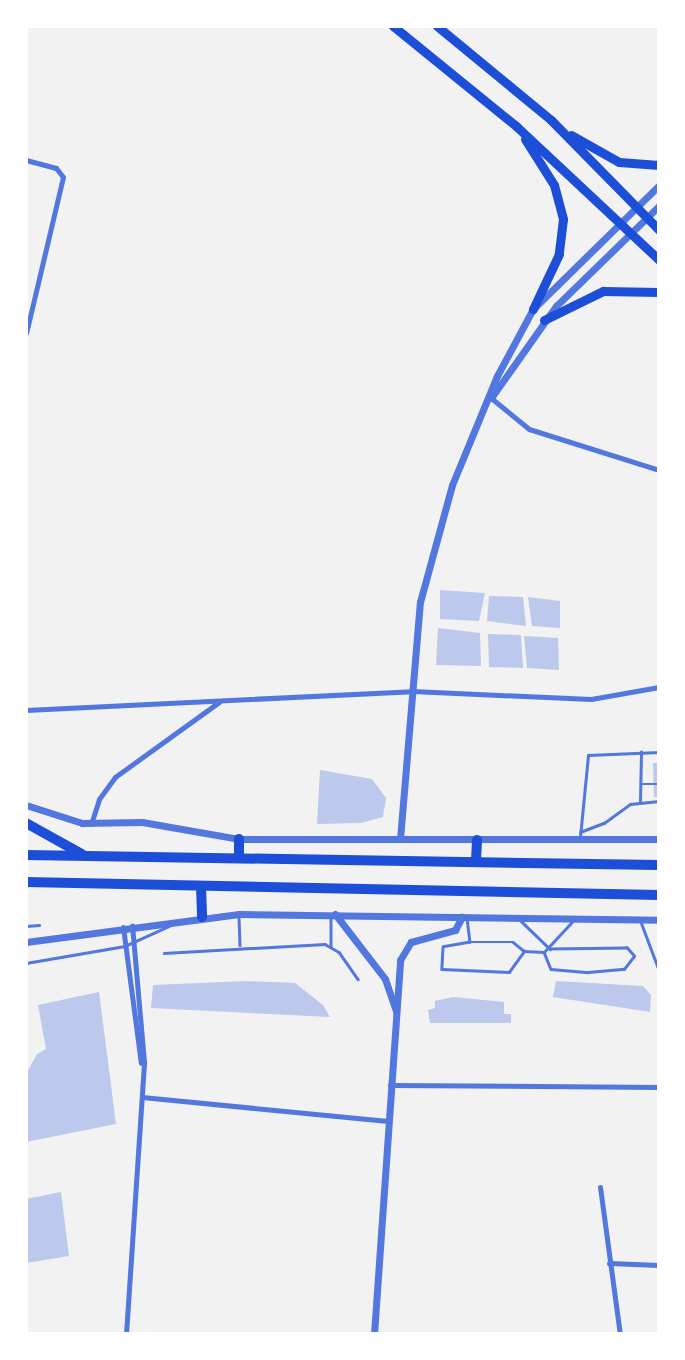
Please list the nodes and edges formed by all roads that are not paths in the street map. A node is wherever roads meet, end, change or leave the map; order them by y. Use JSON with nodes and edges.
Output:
{"nodes":[{"id":1,"x":393,"y":26,"type":"edge"},
{"id":2,"x":437,"y":26,"type":"edge"},
{"id":3,"x":551,"y":120,"type":"junction"},
{"id":4,"x":516,"y":126,"type":"junction"},
{"id":5,"x":26,"y":160,"type":"edge"},
{"id":6,"x":659,"y":165,"type":"edge"},
{"id":7,"x":659,"y":185,"type":"edge"},
{"id":8,"x":634,"y":205,"type":"junction"},
{"id":9,"x":659,"y":206,"type":"edge"},
{"id":10,"x":646,"y":218,"type":"junction"},
{"id":11,"x":620,"y":219,"type":"junction"},
{"id":12,"x":632,"y":230,"type":"junction"},
{"id":13,"x":659,"y":230,"type":"edge"},
{"id":14,"x":659,"y":260,"type":"edge"},
{"id":15,"x":659,"y":292,"type":"edge"},
{"id":16,"x":533,"y":309,"type":"junction"},
{"id":17,"x":544,"y":320,"type":"junction"},
{"id":18,"x":26,"y":332,"type":"edge"},
{"id":19,"x":491,"y":398,"type":"junction"},
{"id":20,"x":659,"y":470,"type":"edge"},
{"id":21,"x":659,"y":687,"type":"edge"},
{"id":22,"x":412,"y":691,"type":"junction"},
{"id":23,"x":219,"y":702,"type":"junction"},
{"id":24,"x":26,"y":710,"type":"edge"},
{"id":25,"x":641,"y":752,"type":"junction"},
{"id":26,"x":659,"y":752,"type":"edge"},
{"id":27,"x":641,"y":784,"type":"junction"},
{"id":28,"x":659,"y":784,"type":"edge"},
{"id":29,"x":640,"y":801,"type":"junction"},
{"id":30,"x":659,"y":802,"type":"edge"},
{"id":31,"x":26,"y":805,"type":"edge"},
{"id":32,"x":26,"y":823,"type":"edge"},
{"id":33,"x":91,"y":824,"type":"junction"},
{"id":34,"x":580,"y":832,"type":"junction"},
{"id":35,"x":239,"y":839,"type":"junction"},
{"id":36,"x":400,"y":839,"type":"junction"},
{"id":37,"x":659,"y":839,"type":"edge"},
{"id":38,"x":477,"y":841,"type":"junction"},
{"id":39,"x":579,"y":841,"type":"junction"},
{"id":40,"x":26,"y":855,"type":"edge"},
{"id":41,"x":84,"y":855,"type":"junction"},
{"id":42,"x":239,"y":858,"type":"junction"},
{"id":43,"x":476,"y":860,"type":"junction"},
{"id":44,"x":659,"y":864,"type":"edge"},
{"id":45,"x":26,"y":882,"type":"edge"},
{"id":46,"x":201,"y":886,"type":"junction"},
{"id":47,"x":659,"y":895,"type":"edge"},
{"id":48,"x":239,"y":914,"type":"junction"},
{"id":49,"x":333,"y":914,"type":"junction"},
{"id":50,"x":202,"y":917,"type":"junction"},
{"id":51,"x":465,"y":918,"type":"junction"},
{"id":52,"x":518,"y":918,"type":"junction"},
{"id":53,"x":181,"y":919,"type":"junction"},
{"id":54,"x":575,"y":919,"type":"junction"},
{"id":55,"x":640,"y":919,"type":"junction"},
{"id":56,"x":659,"y":920,"type":"edge"},
{"id":57,"x":38,"y":925,"type":"dead end"},
{"id":58,"x":26,"y":926,"type":"edge"},
{"id":59,"x":132,"y":926,"type":"junction"},
{"id":60,"x":123,"y":927,"type":"junction"},
{"id":61,"x":26,"y":942,"type":"edge"},
{"id":62,"x":470,"y":942,"type":"junction"},
{"id":63,"x":134,"y":944,"type":"junction"},
{"id":64,"x":125,"y":946,"type":"junction"},
{"id":65,"x":240,"y":946,"type":"junction"},
{"id":66,"x":331,"y":946,"type":"junction"},
{"id":67,"x":550,"y":948,"type":"junction"},
{"id":68,"x":524,"y":951,"type":"junction"},
{"id":69,"x":544,"y":952,"type":"junction"},
{"id":70,"x":164,"y":953,"type":"dead end"},
{"id":71,"x":657,"y":960,"type":"edge"},
{"id":72,"x":26,"y":963,"type":"edge"},
{"id":73,"x":659,"y":970,"type":"edge"},
{"id":74,"x":358,"y":979,"type":"dead end"},
{"id":75,"x":397,"y":1015,"type":"junction"},
{"id":76,"x":143,"y":1070,"type":"junction"},
{"id":77,"x":390,"y":1085,"type":"junction"},
{"id":78,"x":659,"y":1087,"type":"edge"},
{"id":79,"x":142,"y":1097,"type":"junction"},
{"id":80,"x":388,"y":1121,"type":"junction"},
{"id":81,"x":600,"y":1186,"type":"dead end"},
{"id":82,"x":609,"y":1263,"type":"junction"},
{"id":83,"x":659,"y":1265,"type":"edge"},
{"id":84,"x":126,"y":1334,"type":"edge"},
{"id":85,"x":374,"y":1334,"type":"edge"},
{"id":86,"x":620,"y":1334,"type":"edge"}],
"edges":[{"from":1,"to":4,"type":"main road"},
{"from":2,"to":3,"type":"main road"},
{"from":3,"to":6,"type":"main road"},
{"from":3,"to":8,"type":"main road"},
{"from":4,"to":11,"type":"main road"},
{"from":4,"to":16,"type":"main road"},
{"from":5,"to":18,"type":"street"},
{"from":7,"to":8,"type":"street"},
{"from":8,"to":10,"type":"main road"},
{"from":8,"to":11,"type":"street"},
{"from":9,"to":10,"type":"street"},
{"from":10,"to":12,"type":"street"},
{"from":10,"to":13,"type":"main road"},
{"from":11,"to":12,"type":"main road"},
{"from":11,"to":16,"type":"street"},
{"from":12,"to":14,"type":"main road"},
{"from":12,"to":17,"type":"street"},
{"from":15,"to":17,"type":"main road"},
{"from":16,"to":19,"type":"street"},
{"from":17,"to":19,"type":"street"},
{"from":19,"to":20,"type":"street"},
{"from":19,"to":22,"type":"street"},
{"from":21,"to":22,"type":"street"},
{"from":22,"to":23,"type":"street"},
{"from":22,"to":36,"type":"street"},
{"from":23,"to":24,"type":"street"},
{"from":23,"to":33,"type":"street"},
{"from":25,"to":26,"type":"lane"},
{"from":25,"to":27,"type":"lane"},
{"from":25,"to":34,"type":"lane"},
{"from":27,"to":28,"type":"lane"},
{"from":27,"to":29,"type":"lane"},
{"from":29,"to":30,"type":"lane"},
{"from":29,"to":34,"type":"lane"},
{"from":31,"to":33,"type":"street"},
{"from":32,"to":41,"type":"highway"},
{"from":33,"to":35,"type":"street"},
{"from":34,"to":39,"type":"lane"},
{"from":35,"to":36,"type":"street"},
{"from":35,"to":42,"type":"highway"},
{"from":36,"to":38,"type":"street"},
{"from":37,"to":39,"type":"street"},
{"from":38,"to":39,"type":"street"},
{"from":38,"to":43,"type":"highway"},
{"from":40,"to":41,"type":"highway"},
{"from":41,"to":42,"type":"highway"},
{"from":42,"to":43,"type":"highway"},
{"from":43,"to":44,"type":"highway"},
{"from":45,"to":46,"type":"highway"},
{"from":46,"to":47,"type":"highway"},
{"from":46,"to":50,"type":"highway"},
{"from":48,"to":49,"type":"street"},
{"from":48,"to":50,"type":"street"},
{"from":48,"to":65,"type":"lane"},
{"from":49,"to":51,"type":"street"},
{"from":49,"to":66,"type":"lane"},
{"from":49,"to":75,"type":"street"},
{"from":50,"to":53,"type":"street"},
{"from":51,"to":52,"type":"street"},
{"from":51,"to":62,"type":"lane"},
{"from":51,"to":75,"type":"street"},
{"from":52,"to":54,"type":"street"},
{"from":52,"to":67,"type":"lane"},
{"from":53,"to":59,"type":"street"},
{"from":53,"to":63,"type":"lane"},
{"from":54,"to":55,"type":"street"},
{"from":54,"to":67,"type":"lane"},
{"from":55,"to":56,"type":"street"},
{"from":55,"to":71,"type":"lane"},
{"from":57,"to":58,"type":"lane"},
{"from":59,"to":60,"type":"street"},
{"from":59,"to":63,"type":"street"},
{"from":60,"to":61,"type":"street"},
{"from":60,"to":64,"type":"street"},
{"from":62,"to":68,"type":"lane"},
{"from":62,"to":68,"type":"lane"},
{"from":63,"to":64,"type":"lane"},
{"from":63,"to":76,"type":"street"},
{"from":64,"to":72,"type":"lane"},
{"from":64,"to":76,"type":"street"},
{"from":65,"to":66,"type":"lane"},
{"from":65,"to":70,"type":"lane"},
{"from":66,"to":74,"type":"lane"},
{"from":67,"to":69,"type":"lane"},
{"from":67,"to":69,"type":"lane"},
{"from":68,"to":69,"type":"lane"},
{"from":71,"to":73,"type":"lane"},
{"from":75,"to":77,"type":"street"},
{"from":76,"to":79,"type":"street"},
{"from":77,"to":78,"type":"street"},
{"from":77,"to":80,"type":"street"},
{"from":79,"to":80,"type":"street"},
{"from":79,"to":84,"type":"street"},
{"from":80,"to":85,"type":"street"},
{"from":81,"to":82,"type":"street"},
{"from":82,"to":83,"type":"street"},
{"from":82,"to":86,"type":"street"}]}
